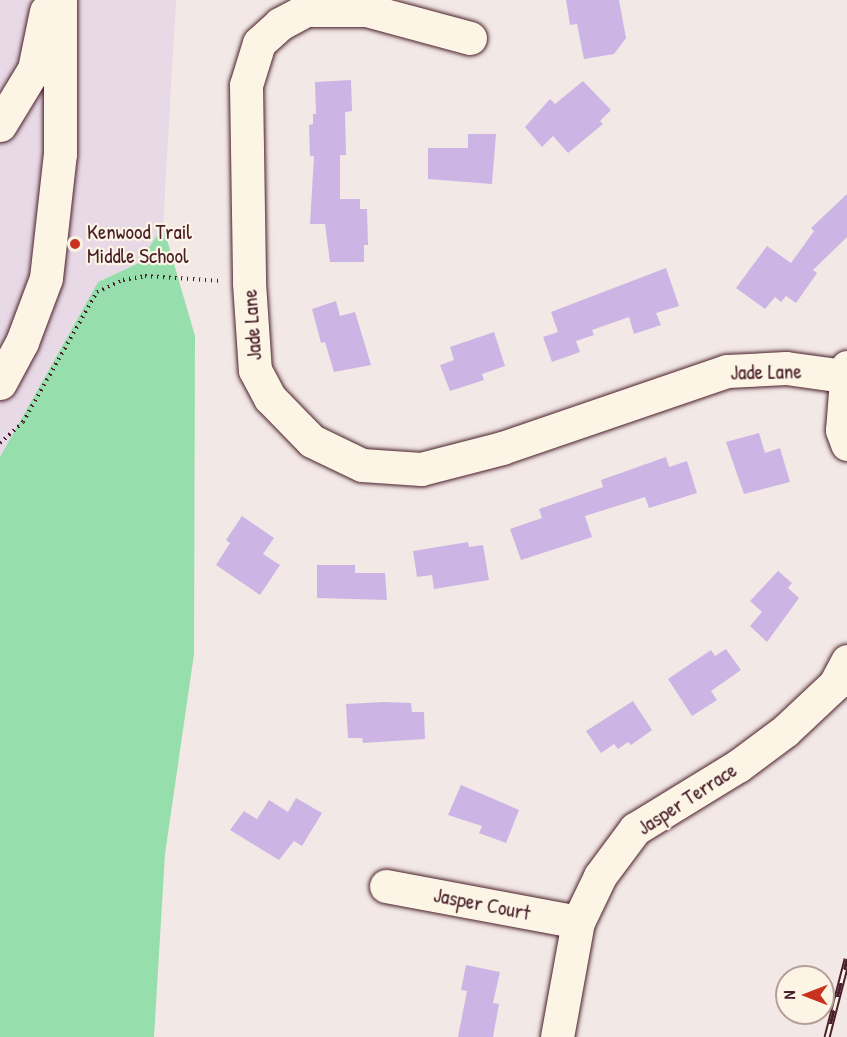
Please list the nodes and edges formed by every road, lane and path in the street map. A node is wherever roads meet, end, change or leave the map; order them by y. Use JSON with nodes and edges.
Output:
{"nodes":[{"id":1,"x":48,"y":0,"type":"edge"},
{"id":2,"x":60,"y":0,"type":"edge"},
{"id":3,"x":470,"y":38,"type":"dead end"},
{"id":4,"x":0,"y":125,"type":"edge"},
{"id":5,"x":249,"y":283,"type":"junction"},
{"id":6,"x":845,"y":371,"type":"edge"},
{"id":7,"x":0,"y":383,"type":"edge"},
{"id":8,"x":0,"y":443,"type":"edge"},
{"id":9,"x":847,"y":444,"type":"edge"},
{"id":10,"x":847,"y":661,"type":"edge"},
{"id":11,"x":386,"y":886,"type":"dead end"},
{"id":12,"x":578,"y":922,"type":"junction"},
{"id":13,"x":557,"y":1037,"type":"edge"}],
"edges":[{"from":1,"to":4,"type":"street"},
{"from":2,"to":7,"type":"street"},
{"from":3,"to":5,"type":"street","name":"Jade Lane"},
{"from":5,"to":6,"type":"street","name":"Jade Lane"},
{"from":5,"to":8,"type":"path"},
{"from":6,"to":9,"type":"street"},
{"from":10,"to":12,"type":"street","name":"Jasper Terrace"},
{"from":11,"to":12,"type":"street","name":"Jasper Court"},
{"from":12,"to":13,"type":"street","name":"Jasper Terrace"}]}
